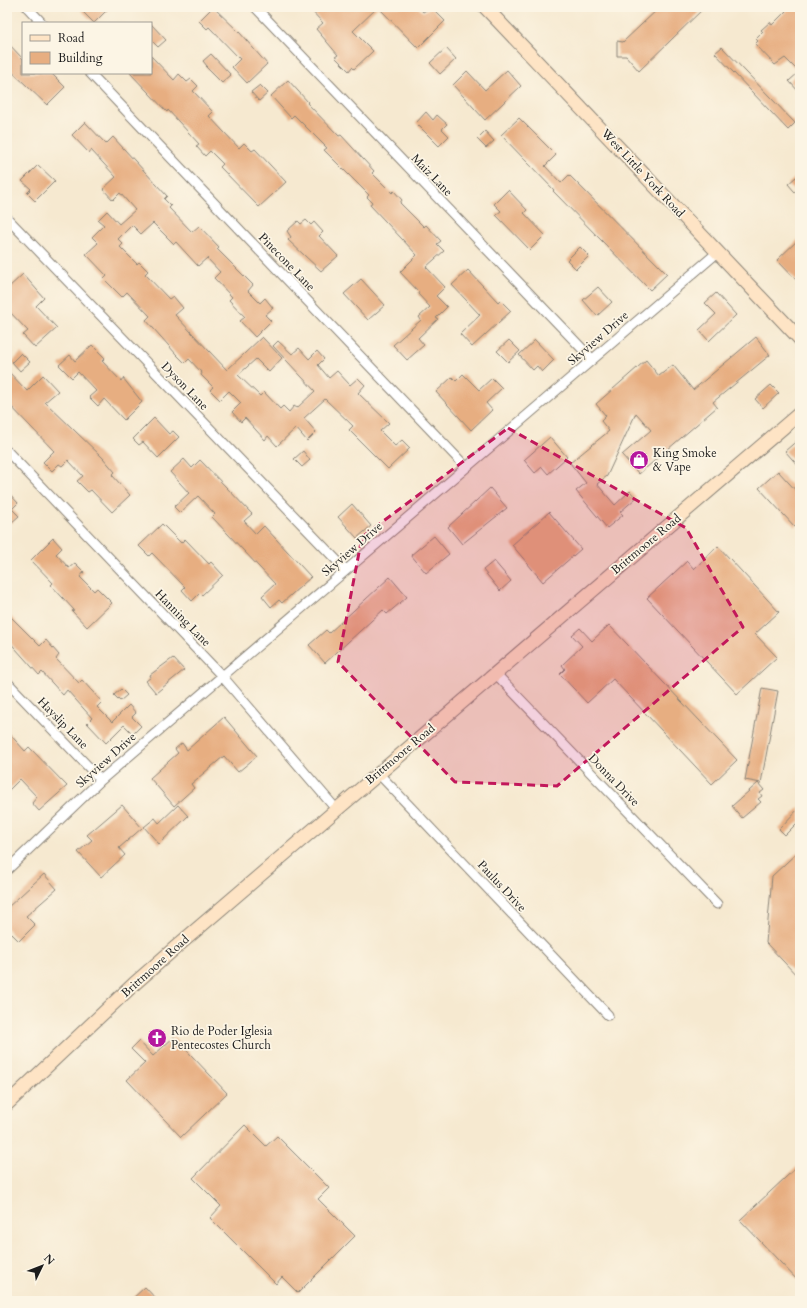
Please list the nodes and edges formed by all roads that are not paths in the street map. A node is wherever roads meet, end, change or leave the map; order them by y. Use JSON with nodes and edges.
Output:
{"nodes":[{"id":1,"x":27,"y":7,"type":"edge"},
{"id":2,"x":255,"y":7,"type":"edge"},
{"id":3,"x":485,"y":7,"type":"edge"},
{"id":4,"x":41,"y":22,"type":"edge"},
{"id":5,"x":91,"y":74,"type":"edge"},
{"id":6,"x":7,"y":218,"type":"edge"},
{"id":7,"x":718,"y":252,"type":"junction"},
{"id":8,"x":800,"y":339,"type":"edge"},
{"id":9,"x":592,"y":359,"type":"junction"},
{"id":10,"x":800,"y":413,"type":"edge"},
{"id":11,"x":7,"y":451,"type":"edge"},
{"id":12,"x":466,"y":467,"type":"junction"},
{"id":13,"x":346,"y":570,"type":"junction"},
{"id":14,"x":495,"y":673,"type":"junction"},
{"id":15,"x":222,"y":676,"type":"junction"},
{"id":16,"x":7,"y":682,"type":"edge"},
{"id":17,"x":378,"y":773,"type":"junction"},
{"id":18,"x":101,"y":780,"type":"junction"},
{"id":19,"x":336,"y":809,"type":"junction"},
{"id":20,"x":7,"y":870,"type":"edge"},
{"id":21,"x":717,"y":904,"type":"dead end"},
{"id":22,"x":608,"y":1015,"type":"dead end"},
{"id":23,"x":7,"y":1104,"type":"edge"}],
"edges":[{"from":1,"to":4,"type":"street"},
{"from":2,"to":9,"type":"street","name":"Maiz Lane"},
{"from":3,"to":7,"type":"main road","name":"West Little York Road"},
{"from":5,"to":12,"type":"street","name":"Pinecone Lane"},
{"from":6,"to":13,"type":"street","name":"Dyson Lane"},
{"from":7,"to":8,"type":"main road","name":"West Little York Road"},
{"from":7,"to":9,"type":"street","name":"Skyview Drive"},
{"from":9,"to":12,"type":"street","name":"Skyview Drive"},
{"from":10,"to":14,"type":"main road","name":"Brittmoore Road"},
{"from":11,"to":15,"type":"street","name":"Hanning Lane"},
{"from":12,"to":13,"type":"street","name":"Skyview Drive"},
{"from":13,"to":15,"type":"street","name":"Skyview Drive"},
{"from":14,"to":17,"type":"main road","name":"Brittmoore Road"},
{"from":14,"to":21,"type":"street","name":"Donna Drive"},
{"from":15,"to":18,"type":"street","name":"Skyview Drive"},
{"from":15,"to":19,"type":"street","name":"Hanning Lane"},
{"from":16,"to":18,"type":"street","name":"Hayslip Lane"},
{"from":17,"to":19,"type":"main road","name":"Brittmoore Road"},
{"from":17,"to":22,"type":"street","name":"Paulus Drive"},
{"from":18,"to":20,"type":"street","name":"Skyview Drive"},
{"from":19,"to":23,"type":"main road","name":"Brittmoore Road"}]}
